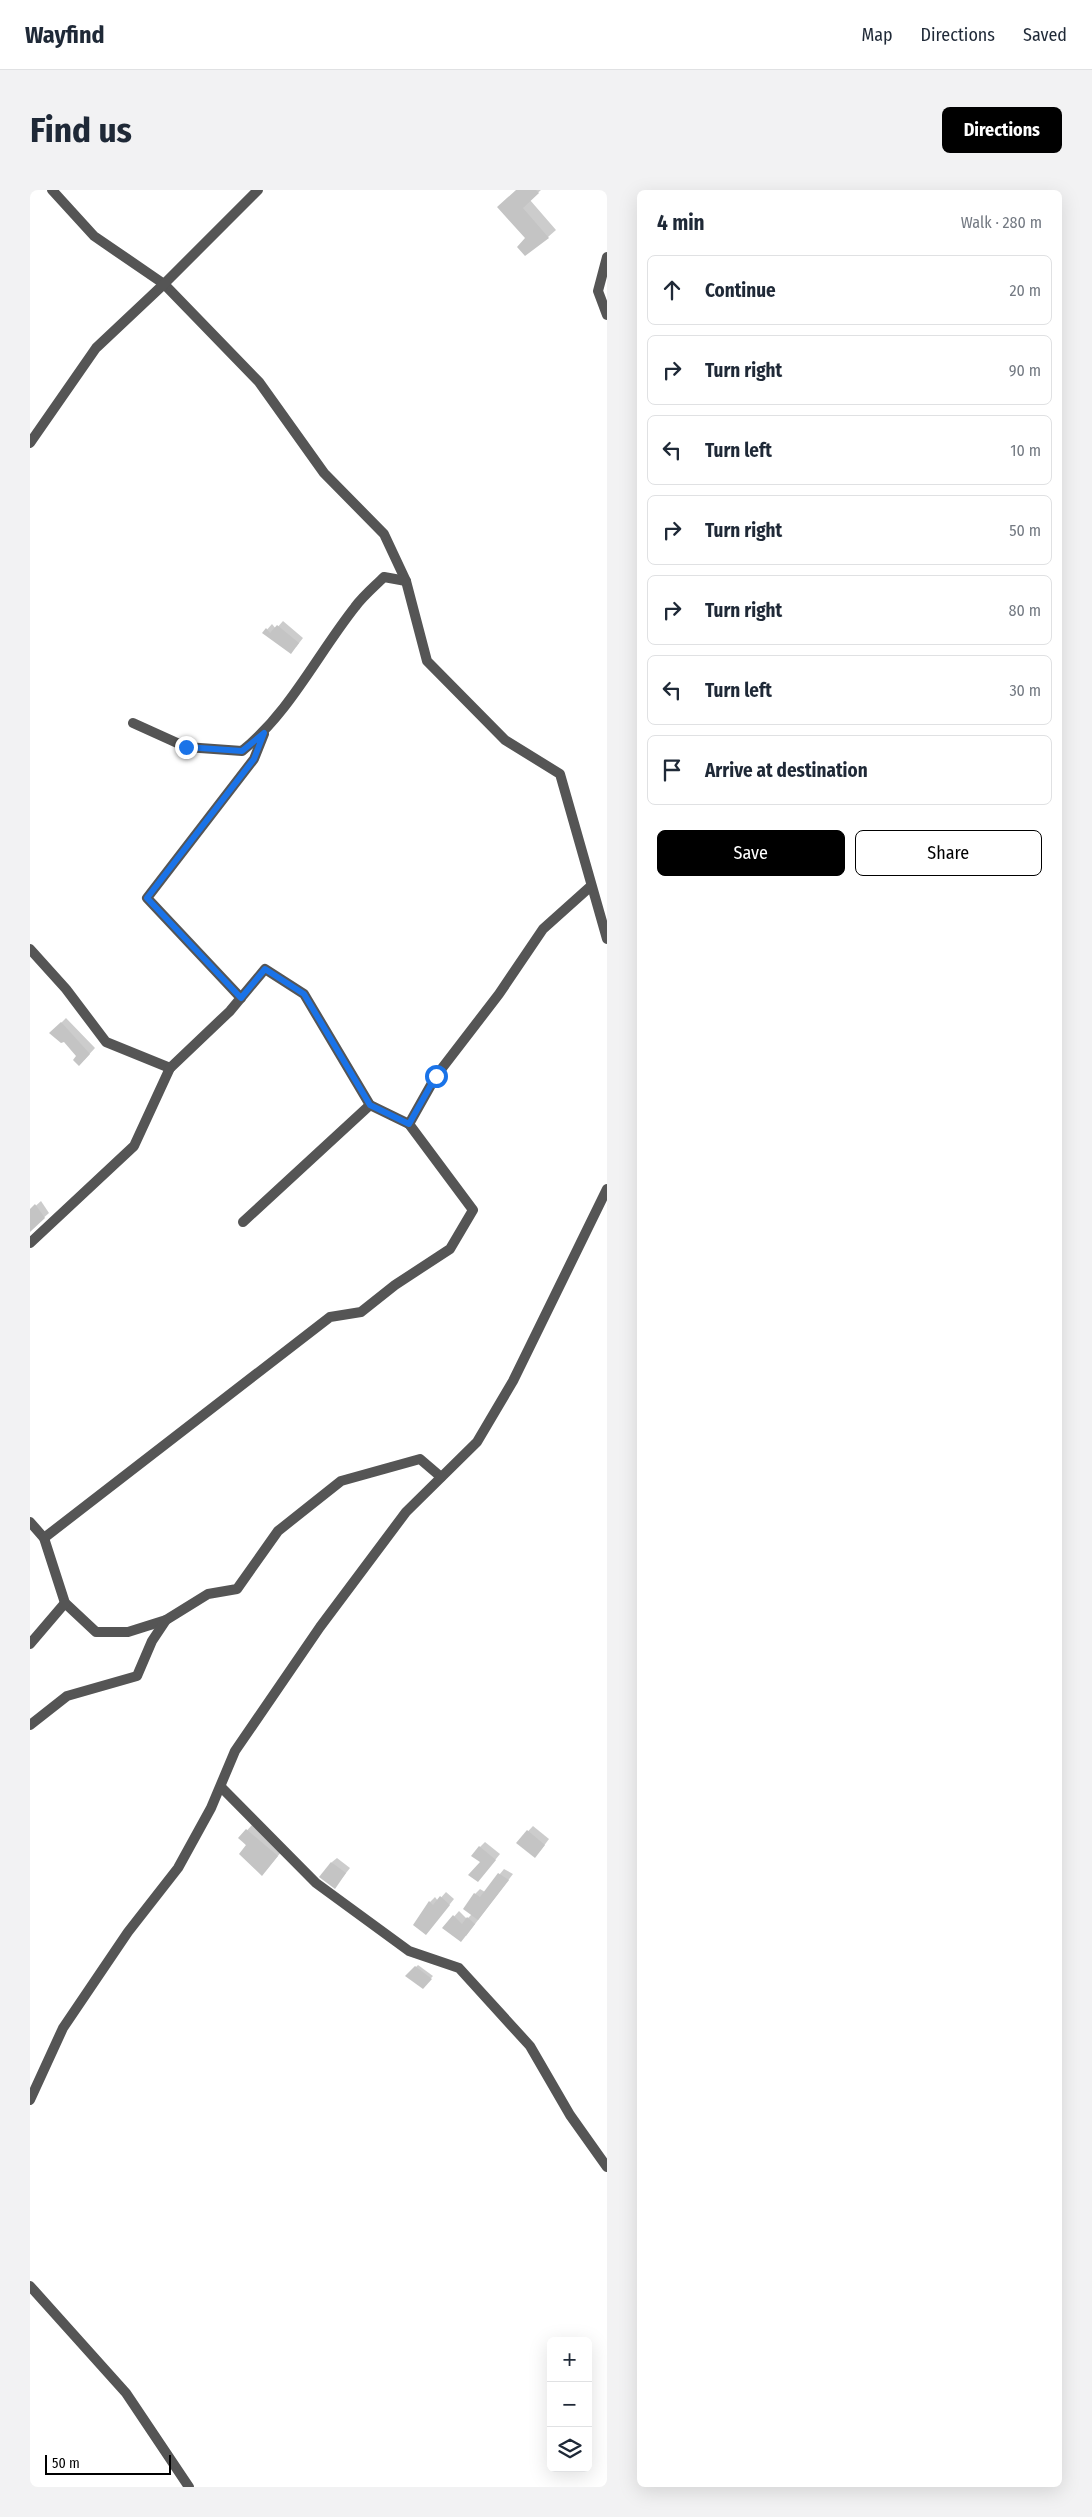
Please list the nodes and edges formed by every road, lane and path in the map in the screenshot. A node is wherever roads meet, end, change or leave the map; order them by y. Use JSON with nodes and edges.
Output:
{"nodes":[{"id":1,"x":52,"y":190,"type":"edge"},
{"id":2,"x":258,"y":190,"type":"edge"},
{"id":3,"x":607,"y":257,"type":"edge"},
{"id":4,"x":164,"y":284,"type":"junction"},
{"id":5,"x":607,"y":315,"type":"edge"},
{"id":6,"x":30,"y":442,"type":"edge"},
{"id":7,"x":406,"y":581,"type":"junction"},
{"id":8,"x":133,"y":723,"type":"dead end"},
{"id":9,"x":264,"y":733,"type":"junction"},
{"id":10,"x":591,"y":886,"type":"junction"},
{"id":11,"x":607,"y":939,"type":"edge"},
{"id":12,"x":30,"y":949,"type":"edge"},
{"id":13,"x":241,"y":998,"type":"junction"},
{"id":14,"x":170,"y":1068,"type":"junction"},
{"id":15,"x":370,"y":1105,"type":"junction"},
{"id":16,"x":409,"y":1124,"type":"junction"},
{"id":17,"x":607,"y":1189,"type":"edge"},
{"id":18,"x":243,"y":1222,"type":"dead end"},
{"id":19,"x":30,"y":1243,"type":"edge"},
{"id":20,"x":441,"y":1477,"type":"junction"},
{"id":21,"x":30,"y":1522,"type":"edge"},
{"id":22,"x":44,"y":1538,"type":"junction"},
{"id":23,"x":65,"y":1603,"type":"junction"},
{"id":24,"x":166,"y":1620,"type":"junction"},
{"id":25,"x":30,"y":1644,"type":"edge"},
{"id":26,"x":30,"y":1725,"type":"edge"},
{"id":27,"x":221,"y":1787,"type":"junction"},
{"id":28,"x":30,"y":2100,"type":"edge"},
{"id":29,"x":607,"y":2167,"type":"edge"},
{"id":30,"x":30,"y":2286,"type":"edge"},
{"id":31,"x":189,"y":2487,"type":"edge"}],
"edges":[{"from":1,"to":4,"type":"street"},
{"from":2,"to":4,"type":"street"},
{"from":3,"to":5,"type":"street"},
{"from":4,"to":6,"type":"street"},
{"from":4,"to":7,"type":"street"},
{"from":7,"to":9,"type":"street"},
{"from":7,"to":10,"type":"street"},
{"from":8,"to":9,"type":"street"},
{"from":9,"to":13,"type":"street"},
{"from":10,"to":11,"type":"street"},
{"from":10,"to":16,"type":"street"},
{"from":12,"to":14,"type":"street"},
{"from":13,"to":14,"type":"street"},
{"from":13,"to":15,"type":"street"},
{"from":14,"to":19,"type":"street"},
{"from":15,"to":16,"type":"street"},
{"from":15,"to":18,"type":"street"},
{"from":16,"to":22,"type":"street"},
{"from":17,"to":20,"type":"street"},
{"from":20,"to":24,"type":"street"},
{"from":20,"to":27,"type":"street"},
{"from":21,"to":22,"type":"street"},
{"from":22,"to":23,"type":"street"},
{"from":23,"to":24,"type":"street"},
{"from":23,"to":25,"type":"street"},
{"from":24,"to":26,"type":"street"},
{"from":27,"to":28,"type":"street"},
{"from":27,"to":29,"type":"street"},
{"from":30,"to":31,"type":"street"}]}
